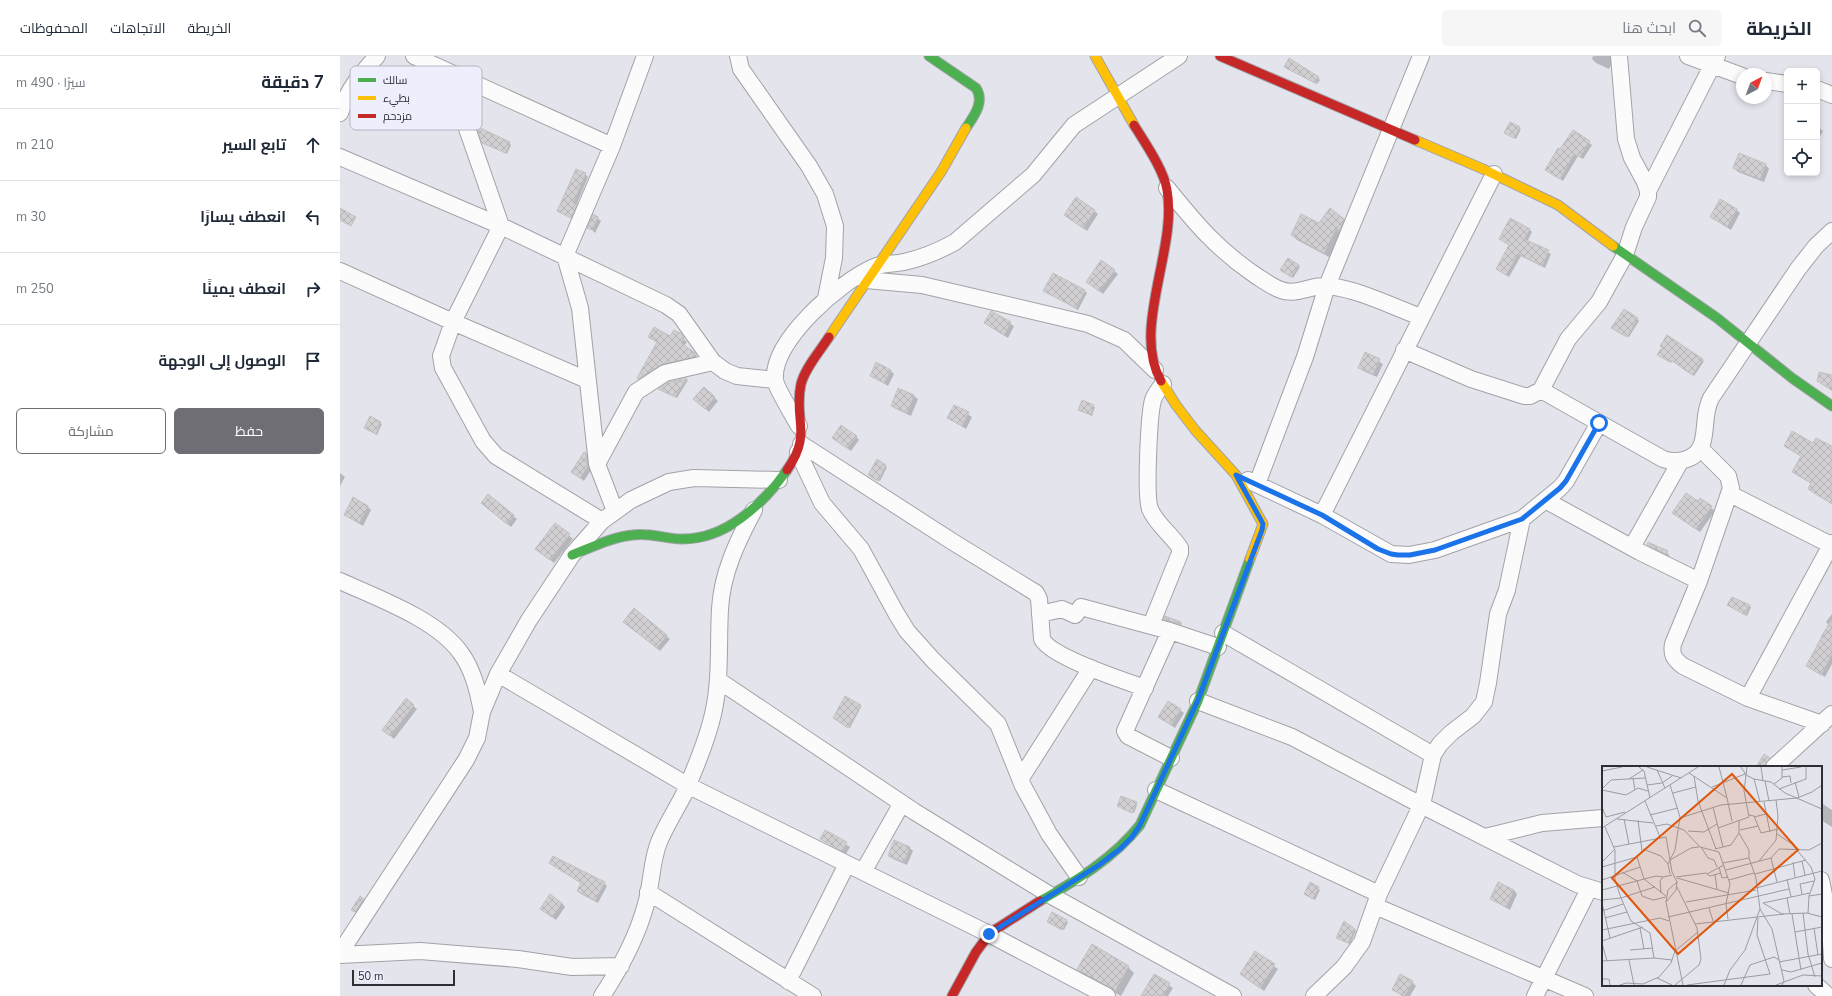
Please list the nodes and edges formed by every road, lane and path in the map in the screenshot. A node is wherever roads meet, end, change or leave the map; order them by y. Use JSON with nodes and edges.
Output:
{"nodes":[{"id":1,"x":377,"y":56,"type":"edge"},
{"id":2,"x":414,"y":56,"type":"edge"},
{"id":3,"x":645,"y":56,"type":"edge"},
{"id":4,"x":738,"y":56,"type":"edge"},
{"id":5,"x":1095,"y":56,"type":"edge"},
{"id":6,"x":1179,"y":56,"type":"edge"},
{"id":7,"x":1220,"y":56,"type":"edge"},
{"id":8,"x":1421,"y":56,"type":"edge"},
{"id":9,"x":1620,"y":56,"type":"edge"},
{"id":10,"x":1688,"y":56,"type":"edge"},
{"id":11,"x":935,"y":57,"type":"edge"},
{"id":12,"x":1715,"y":61,"type":"edge"},
{"id":13,"x":368,"y":66,"type":"edge"},
{"id":14,"x":436,"y":66,"type":"edge"},
{"id":15,"x":1736,"y":73,"type":"edge"},
{"id":16,"x":1772,"y":82,"type":"edge"},
{"id":17,"x":1784,"y":84,"type":"edge"},
{"id":18,"x":482,"y":87,"type":"edge"},
{"id":19,"x":350,"y":89,"type":"edge"},
{"id":20,"x":1820,"y":90,"type":"edge"},
{"id":21,"x":1832,"y":94,"type":"edge"},
{"id":22,"x":1117,"y":97,"type":"junction"},
{"id":23,"x":340,"y":113,"type":"edge"},
{"id":24,"x":468,"y":130,"type":"edge"},
{"id":25,"x":1392,"y":130,"type":"junction"},
{"id":26,"x":612,"y":146,"type":"junction"},
{"id":27,"x":340,"y":157,"type":"edge"},
{"id":28,"x":1494,"y":174,"type":"junction"},
{"id":29,"x":1167,"y":188,"type":"junction"},
{"id":30,"x":1648,"y":191,"type":"junction"},
{"id":31,"x":501,"y":226,"type":"junction"},
{"id":32,"x":1832,"y":231,"type":"edge"},
{"id":33,"x":1624,"y":255,"type":"junction"},
{"id":34,"x":564,"y":256,"type":"junction"},
{"id":35,"x":875,"y":267,"type":"junction"},
{"id":36,"x":340,"y":271,"type":"edge"},
{"id":37,"x":866,"y":280,"type":"junction"},
{"id":38,"x":1327,"y":286,"type":"junction"},
{"id":39,"x":826,"y":298,"type":"junction"},
{"id":40,"x":1421,"y":317,"type":"junction"},
{"id":41,"x":453,"y":322,"type":"junction"},
{"id":42,"x":1748,"y":342,"type":"junction"},
{"id":43,"x":1404,"y":350,"type":"junction"},
{"id":44,"x":714,"y":362,"type":"junction"},
{"id":45,"x":1159,"y":377,"type":"junction"},
{"id":46,"x":587,"y":380,"type":"junction"},
{"id":47,"x":775,"y":380,"type":"junction"},
{"id":48,"x":1541,"y":390,"type":"junction"},
{"id":49,"x":1832,"y":406,"type":"edge"},
{"id":50,"x":1599,"y":423,"type":"junction"},
{"id":51,"x":800,"y":441,"type":"junction"},
{"id":52,"x":1700,"y":448,"type":"junction"},
{"id":53,"x":1680,"y":462,"type":"junction"},
{"id":54,"x":597,"y":464,"type":"junction"},
{"id":55,"x":1236,"y":475,"type":"junction"},
{"id":56,"x":779,"y":480,"type":"junction"},
{"id":57,"x":1257,"y":484,"type":"junction"},
{"id":58,"x":1730,"y":494,"type":"junction"},
{"id":59,"x":1545,"y":500,"type":"junction"},
{"id":60,"x":757,"y":503,"type":"junction"},
{"id":61,"x":1322,"y":515,"type":"junction"},
{"id":62,"x":609,"y":516,"type":"junction"},
{"id":63,"x":1522,"y":519,"type":"junction"},
{"id":64,"x":1831,"y":544,"type":"edge"},
{"id":65,"x":1632,"y":547,"type":"junction"},
{"id":66,"x":572,"y":555,"type":"junction"},
{"id":67,"x":340,"y":581,"type":"edge"},
{"id":68,"x":1699,"y":581,"type":"junction"},
{"id":69,"x":1040,"y":614,"type":"junction"},
{"id":70,"x":1151,"y":625,"type":"junction"},
{"id":71,"x":1170,"y":631,"type":"junction"},
{"id":72,"x":1221,"y":640,"type":"junction"},
{"id":73,"x":1091,"y":668,"type":"junction"},
{"id":74,"x":498,"y":674,"type":"junction"},
{"id":75,"x":718,"y":680,"type":"junction"},
{"id":76,"x":1145,"y":688,"type":"junction"},
{"id":77,"x":1748,"y":698,"type":"junction"},
{"id":78,"x":1198,"y":700,"type":"junction"},
{"id":79,"x":482,"y":712,"type":"junction"},
{"id":80,"x":1827,"y":719,"type":"edge"},
{"id":81,"x":1433,"y":755,"type":"junction"},
{"id":82,"x":1171,"y":758,"type":"junction"},
{"id":83,"x":1780,"y":765,"type":"edge"},
{"id":84,"x":1020,"y":778,"type":"junction"},
{"id":85,"x":687,"y":785,"type":"junction"},
{"id":86,"x":1156,"y":790,"type":"junction"},
{"id":87,"x":902,"y":803,"type":"junction"},
{"id":88,"x":1421,"y":806,"type":"junction"},
{"id":89,"x":1602,"y":818,"type":"edge"},
{"id":90,"x":1485,"y":837,"type":"junction"},
{"id":91,"x":846,"y":864,"type":"junction"},
{"id":92,"x":863,"y":872,"type":"junction"},
{"id":93,"x":1079,"y":877,"type":"junction"},
{"id":94,"x":1822,"y":885,"type":"edge"},
{"id":95,"x":1596,"y":890,"type":"edge"},
{"id":96,"x":648,"y":892,"type":"junction"},
{"id":97,"x":1050,"y":895,"type":"junction"},
{"id":98,"x":1377,"y":900,"type":"junction"},
{"id":99,"x":989,"y":934,"type":"junction"},
{"id":100,"x":340,"y":954,"type":"edge"},
{"id":101,"x":1832,"y":959,"type":"edge"},
{"id":102,"x":621,"y":966,"type":"junction"},
{"id":103,"x":1543,"y":979,"type":"junction"},
{"id":104,"x":788,"y":981,"type":"junction"},
{"id":105,"x":1817,"y":986,"type":"edge"},
{"id":106,"x":602,"y":996,"type":"edge"},
{"id":107,"x":813,"y":996,"type":"edge"},
{"id":108,"x":952,"y":996,"type":"edge"},
{"id":109,"x":1107,"y":996,"type":"edge"},
{"id":110,"x":1233,"y":996,"type":"edge"},
{"id":111,"x":1314,"y":996,"type":"edge"},
{"id":112,"x":1535,"y":996,"type":"edge"},
{"id":113,"x":1585,"y":996,"type":"edge"},
{"id":114,"x":1828,"y":996,"type":"edge"}],
"edges":[{"from":1,"to":13,"type":"street"},
{"from":2,"to":14,"type":"street"},
{"from":3,"to":26,"type":"street"},
{"from":4,"to":39,"type":"street"},
{"from":5,"to":22,"type":"street"},
{"from":6,"to":22,"type":"street"},
{"from":7,"to":25,"type":"street"},
{"from":8,"to":25,"type":"street"},
{"from":9,"to":30,"type":"street"},
{"from":10,"to":12,"type":"street"},
{"from":11,"to":35,"type":"street"},
{"from":12,"to":15,"type":"street"},
{"from":12,"to":30,"type":"street"},
{"from":16,"to":17,"type":"street"},
{"from":18,"to":26,"type":"street"},
{"from":19,"to":23,"type":"street"},
{"from":20,"to":21,"type":"street"},
{"from":22,"to":29,"type":"street"},
{"from":22,"to":35,"type":"street"},
{"from":24,"to":31,"type":"street"},
{"from":25,"to":28,"type":"street"},
{"from":25,"to":38,"type":"street"},
{"from":26,"to":34,"type":"street"},
{"from":27,"to":31,"type":"street"},
{"from":28,"to":33,"type":"street"},
{"from":28,"to":40,"type":"street"},
{"from":29,"to":38,"type":"street"},
{"from":29,"to":45,"type":"street"},
{"from":30,"to":33,"type":"street"},
{"from":31,"to":34,"type":"street"},
{"from":31,"to":41,"type":"street"},
{"from":32,"to":42,"type":"street"},
{"from":33,"to":42,"type":"street"},
{"from":33,"to":48,"type":"street"},
{"from":34,"to":44,"type":"street"},
{"from":34,"to":46,"type":"street"},
{"from":35,"to":37,"type":"street"},
{"from":35,"to":39,"type":"street"},
{"from":36,"to":41,"type":"street"},
{"from":37,"to":45,"type":"street"},
{"from":37,"to":51,"type":"street"},
{"from":38,"to":40,"type":"street"},
{"from":38,"to":57,"type":"street"},
{"from":39,"to":47,"type":"street"},
{"from":40,"to":43,"type":"street"},
{"from":41,"to":46,"type":"street"},
{"from":41,"to":62,"type":"street"},
{"from":42,"to":49,"type":"street"},
{"from":42,"to":52,"type":"street"},
{"from":43,"to":48,"type":"street"},
{"from":43,"to":61,"type":"street"},
{"from":44,"to":47,"type":"street"},
{"from":44,"to":54,"type":"street"},
{"from":45,"to":55,"type":"street"},
{"from":45,"to":70,"type":"street"},
{"from":46,"to":54,"type":"street"},
{"from":47,"to":51,"type":"street"},
{"from":48,"to":50,"type":"street"},
{"from":50,"to":53,"type":"street"},
{"from":50,"to":59,"type":"street"},
{"from":51,"to":56,"type":"street"},
{"from":51,"to":69,"type":"street"},
{"from":51,"to":84,"type":"street"},
{"from":52,"to":53,"type":"street"},
{"from":52,"to":58,"type":"street"},
{"from":53,"to":65,"type":"street"},
{"from":54,"to":62,"type":"street"},
{"from":55,"to":57,"type":"street"},
{"from":55,"to":72,"type":"street"},
{"from":56,"to":60,"type":"street"},
{"from":56,"to":62,"type":"street"},
{"from":57,"to":61,"type":"street"},
{"from":58,"to":64,"type":"street"},
{"from":58,"to":68,"type":"street"},
{"from":59,"to":63,"type":"street"},
{"from":59,"to":65,"type":"street"},
{"from":60,"to":66,"type":"street"},
{"from":60,"to":75,"type":"street"},
{"from":61,"to":63,"type":"street"},
{"from":62,"to":66,"type":"street"},
{"from":63,"to":81,"type":"street"},
{"from":64,"to":77,"type":"street"},
{"from":65,"to":68,"type":"street"},
{"from":66,"to":74,"type":"street"},
{"from":67,"to":79,"type":"street"},
{"from":68,"to":77,"type":"street"},
{"from":69,"to":70,"type":"street"},
{"from":69,"to":73,"type":"street"},
{"from":70,"to":71,"type":"street"},
{"from":71,"to":72,"type":"street"},
{"from":71,"to":76,"type":"street"},
{"from":72,"to":78,"type":"street"},
{"from":72,"to":81,"type":"street"},
{"from":73,"to":76,"type":"street"},
{"from":73,"to":84,"type":"street"},
{"from":74,"to":79,"type":"street"},
{"from":74,"to":85,"type":"street"},
{"from":75,"to":85,"type":"street"},
{"from":75,"to":87,"type":"street"},
{"from":76,"to":82,"type":"street"},
{"from":77,"to":80,"type":"street"},
{"from":78,"to":82,"type":"street"},
{"from":78,"to":88,"type":"street"},
{"from":79,"to":100,"type":"street"},
{"from":80,"to":83,"type":"street"},
{"from":81,"to":88,"type":"street"},
{"from":82,"to":86,"type":"street"},
{"from":84,"to":93,"type":"street"},
{"from":85,"to":91,"type":"street"},
{"from":85,"to":96,"type":"street"},
{"from":86,"to":93,"type":"street"},
{"from":86,"to":98,"type":"street"},
{"from":87,"to":92,"type":"street"},
{"from":87,"to":97,"type":"street"},
{"from":88,"to":90,"type":"street"},
{"from":88,"to":98,"type":"street"},
{"from":89,"to":90,"type":"street"},
{"from":90,"to":95,"type":"street"},
{"from":91,"to":92,"type":"street"},
{"from":91,"to":104,"type":"street"},
{"from":92,"to":99,"type":"street"},
{"from":93,"to":97,"type":"street"},
{"from":94,"to":101,"type":"street"},
{"from":95,"to":103,"type":"street"},
{"from":96,"to":102,"type":"street"},
{"from":96,"to":104,"type":"street"},
{"from":97,"to":99,"type":"street"},
{"from":97,"to":110,"type":"street"},
{"from":98,"to":103,"type":"street"},
{"from":98,"to":111,"type":"street"},
{"from":99,"to":108,"type":"street"},
{"from":99,"to":109,"type":"street"},
{"from":100,"to":102,"type":"street"},
{"from":102,"to":106,"type":"street"},
{"from":103,"to":112,"type":"street"},
{"from":103,"to":113,"type":"street"},
{"from":104,"to":107,"type":"street"},
{"from":105,"to":114,"type":"street"}]}
